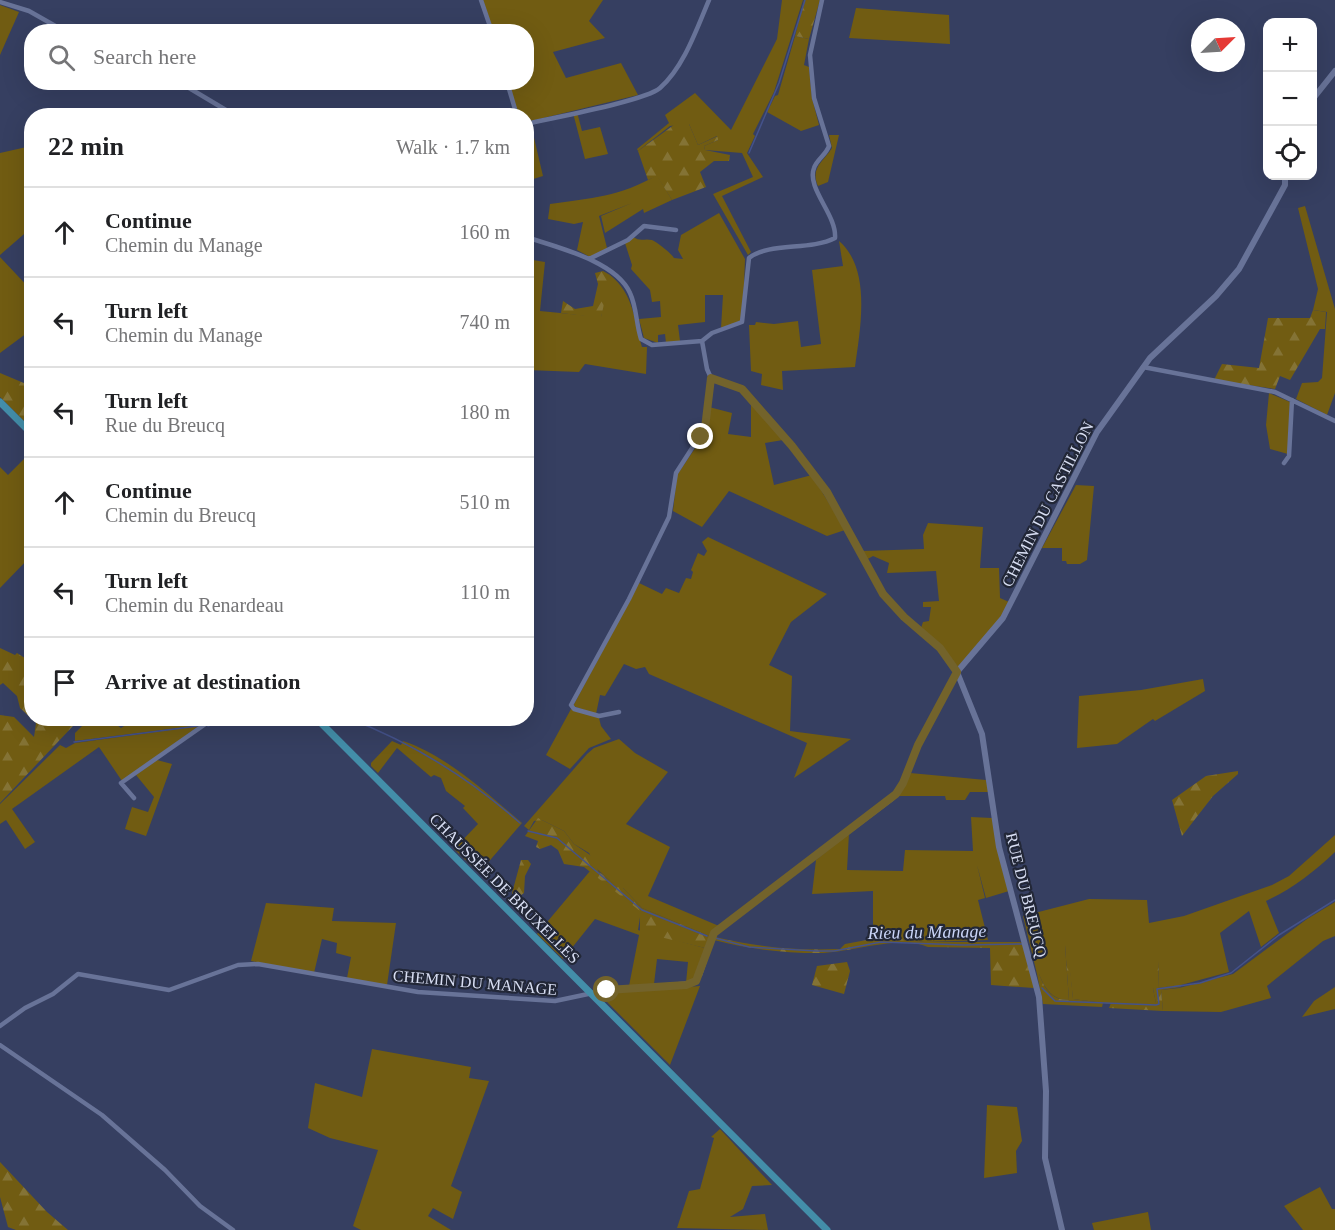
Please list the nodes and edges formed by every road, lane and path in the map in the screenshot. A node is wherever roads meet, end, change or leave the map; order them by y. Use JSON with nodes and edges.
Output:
{"nodes":[{"id":1,"x":481,"y":0,"type":"edge"},
{"id":2,"x":709,"y":0,"type":"edge"},
{"id":3,"x":822,"y":0,"type":"edge"},
{"id":4,"x":0,"y":2,"type":"edge"},
{"id":5,"x":52,"y":24,"type":"edge"},
{"id":6,"x":489,"y":24,"type":"edge"},
{"id":7,"x":1335,"y":71,"type":"edge"},
{"id":8,"x":192,"y":90,"type":"edge"},
{"id":9,"x":509,"y":90,"type":"edge"},
{"id":10,"x":1317,"y":94,"type":"edge"},
{"id":11,"x":222,"y":108,"type":"edge"},
{"id":12,"x":515,"y":108,"type":"edge"},
{"id":13,"x":534,"y":122,"type":"edge"},
{"id":14,"x":1286,"y":180,"type":"edge"},
{"id":15,"x":676,"y":230,"type":"dead end"},
{"id":16,"x":534,"y":239,"type":"edge"},
{"id":17,"x":589,"y":259,"type":"junction"},
{"id":18,"x":702,"y":341,"type":"junction"},
{"id":19,"x":1143,"y":367,"type":"junction"},
{"id":20,"x":711,"y":378,"type":"junction"},
{"id":21,"x":1292,"y":400,"type":"junction"},
{"id":22,"x":0,"y":402,"type":"edge"},
{"id":23,"x":1335,"y":421,"type":"edge"},
{"id":24,"x":24,"y":426,"type":"edge"},
{"id":25,"x":1284,"y":463,"type":"dead end"},
{"id":26,"x":957,"y":672,"type":"junction"},
{"id":27,"x":619,"y":712,"type":"dead end"},
{"id":28,"x":203,"y":726,"type":"edge"},
{"id":29,"x":324,"y":726,"type":"edge"},
{"id":30,"x":134,"y":798,"type":"dead end"},
{"id":31,"x":591,"y":994,"type":"junction"},
{"id":32,"x":0,"y":1026,"type":"edge"},
{"id":33,"x":0,"y":1045,"type":"edge"},
{"id":34,"x":233,"y":1230,"type":"edge"},
{"id":35,"x":827,"y":1230,"type":"edge"},
{"id":36,"x":1062,"y":1230,"type":"edge"}],
"edges":[{"from":1,"to":6,"type":"street"},
{"from":2,"to":13,"type":"street"},
{"from":3,"to":18,"type":"street"},
{"from":4,"to":5,"type":"street"},
{"from":7,"to":10,"type":"street"},
{"from":8,"to":11,"type":"street"},
{"from":9,"to":12,"type":"street"},
{"from":14,"to":19,"type":"street","name":"CHEMIN DU CASTILLON"},
{"from":15,"to":17,"type":"street"},
{"from":16,"to":17,"type":"street"},
{"from":17,"to":18,"type":"street"},
{"from":18,"to":20,"type":"street"},
{"from":19,"to":21,"type":"street"},
{"from":19,"to":26,"type":"street","name":"CHEMIN DU CASTILLON"},
{"from":20,"to":26,"type":"street","name":"RUE DU BREUCQ"},
{"from":20,"to":27,"type":"street"},
{"from":21,"to":23,"type":"street"},
{"from":21,"to":25,"type":"street"},
{"from":22,"to":24,"type":"main road"},
{"from":26,"to":31,"type":"street","name":"CHEMIN DU MANAGE"},
{"from":26,"to":36,"type":"street","name":"RUE DU BREUCQ"},
{"from":28,"to":30,"type":"street"},
{"from":29,"to":31,"type":"main road","name":"CHAUSSÉE DE BRUXELLES"},
{"from":31,"to":32,"type":"street","name":"CHEMIN DU MANAGE"},
{"from":31,"to":35,"type":"main road","name":"CHAUSSÉE DE BRUXELLES"},
{"from":33,"to":34,"type":"street"}]}
